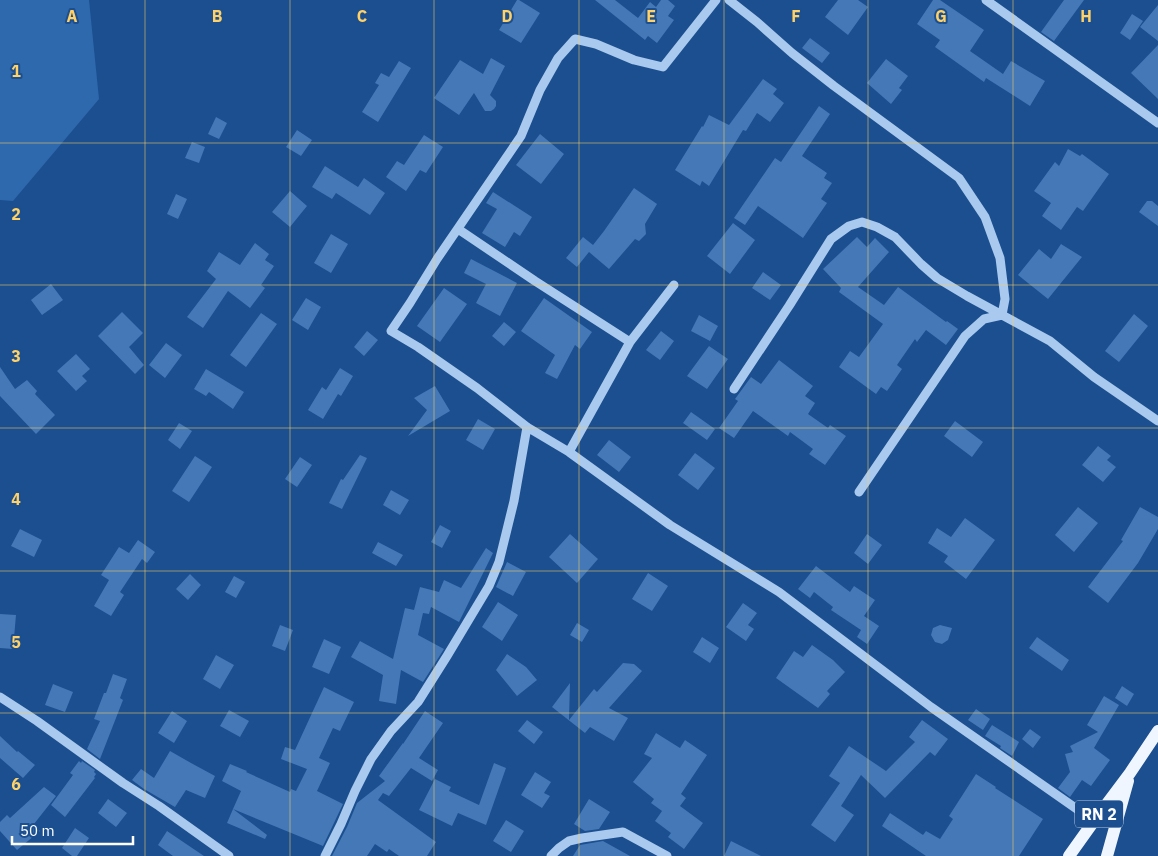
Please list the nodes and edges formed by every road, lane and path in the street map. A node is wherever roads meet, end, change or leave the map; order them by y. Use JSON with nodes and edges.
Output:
{"nodes":[{"id":1,"x":716,"y":0,"type":"edge"},
{"id":2,"x":729,"y":0,"type":"edge"},
{"id":3,"x":986,"y":0,"type":"edge"},
{"id":4,"x":1158,"y":123,"type":"edge"},
{"id":5,"x":458,"y":229,"type":"junction"},
{"id":6,"x":674,"y":285,"type":"dead end"},
{"id":7,"x":1002,"y":315,"type":"junction"},
{"id":8,"x":630,"y":342,"type":"junction"},
{"id":9,"x":734,"y":389,"type":"dead end"},
{"id":10,"x":1158,"y":421,"type":"edge"},
{"id":11,"x":527,"y":427,"type":"junction"},
{"id":12,"x":569,"y":452,"type":"junction"},
{"id":13,"x":859,"y":492,"type":"dead end"},
{"id":14,"x":0,"y":697,"type":"edge"},
{"id":15,"x":1158,"y":731,"type":"edge"},
{"id":16,"x":1130,"y":774,"type":"junction"},
{"id":17,"x":1094,"y":821,"type":"junction"},
{"id":18,"x":229,"y":856,"type":"edge"},
{"id":19,"x":326,"y":856,"type":"edge"},
{"id":20,"x":551,"y":856,"type":"edge"},
{"id":21,"x":667,"y":856,"type":"edge"},
{"id":22,"x":1069,"y":856,"type":"edge"},
{"id":23,"x":1107,"y":856,"type":"edge"}],
"edges":[{"from":1,"to":5,"type":"street"},
{"from":2,"to":7,"type":"street"},
{"from":3,"to":4,"type":"street"},
{"from":5,"to":8,"type":"street"},
{"from":5,"to":11,"type":"street"},
{"from":6,"to":8,"type":"street"},
{"from":7,"to":9,"type":"street"},
{"from":7,"to":10,"type":"street"},
{"from":7,"to":13,"type":"street"},
{"from":8,"to":12,"type":"street"},
{"from":11,"to":12,"type":"street"},
{"from":11,"to":19,"type":"street"},
{"from":12,"to":17,"type":"street"},
{"from":14,"to":18,"type":"street"},
{"from":15,"to":16,"type":"main road","number":"RN 2"},
{"from":16,"to":17,"type":"main road","number":"RN 2"},
{"from":16,"to":23,"type":"main road"},
{"from":17,"to":22,"type":"main road","number":"RN 2"},
{"from":20,"to":21,"type":"street"}]}
